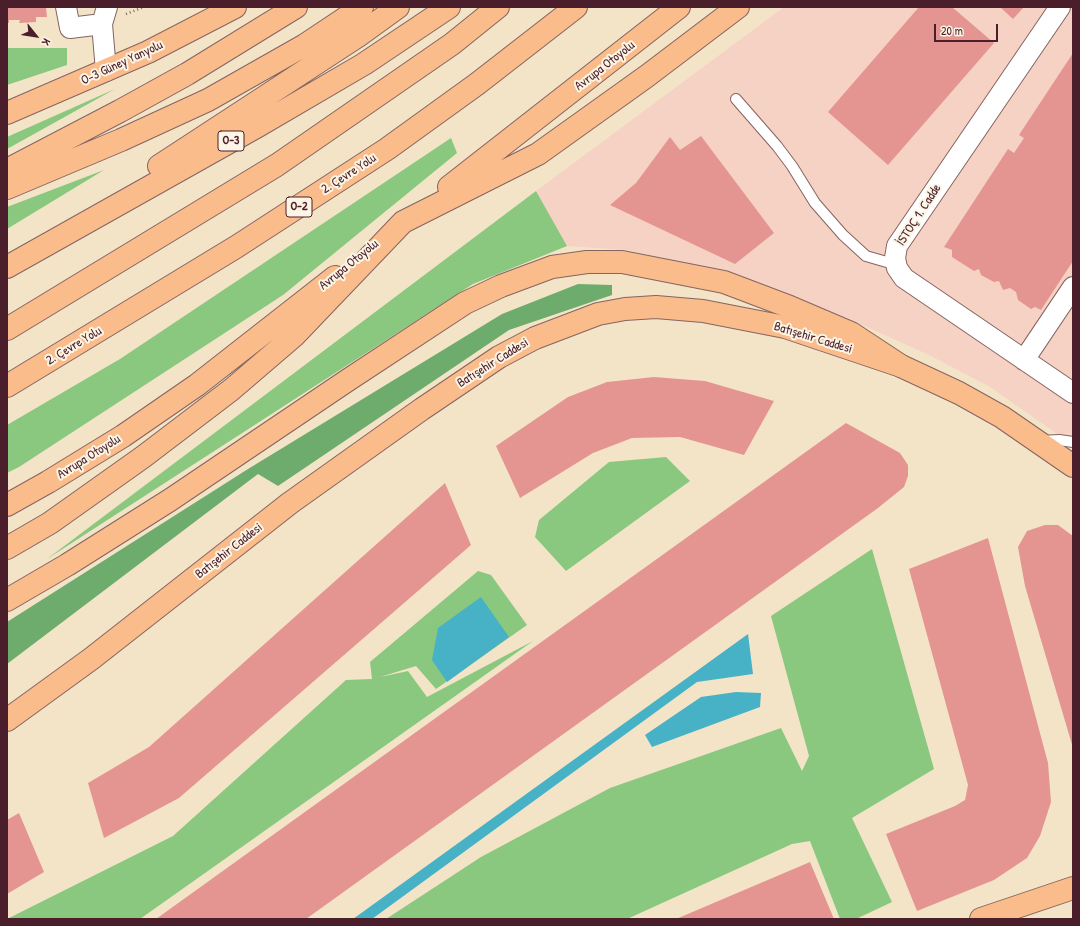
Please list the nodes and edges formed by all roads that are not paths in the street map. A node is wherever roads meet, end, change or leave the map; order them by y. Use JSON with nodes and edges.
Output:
{"nodes":[{"id":1,"x":66,"y":7,"type":"edge"},
{"id":2,"x":235,"y":7,"type":"edge"},
{"id":3,"x":296,"y":7,"type":"edge"},
{"id":4,"x":362,"y":7,"type":"edge"},
{"id":5,"x":398,"y":7,"type":"edge"},
{"id":6,"x":449,"y":7,"type":"edge"},
{"id":7,"x":498,"y":7,"type":"edge"},
{"id":8,"x":576,"y":7,"type":"edge"},
{"id":9,"x":679,"y":7,"type":"edge"},
{"id":10,"x":738,"y":7,"type":"edge"},
{"id":11,"x":1060,"y":7,"type":"edge"},
{"id":12,"x":105,"y":16,"type":"edge"},
{"id":13,"x":106,"y":71,"type":"junction"},
{"id":14,"x":736,"y":99,"type":"dead end"},
{"id":15,"x":7,"y":113,"type":"edge"},
{"id":16,"x":7,"y":170,"type":"edge"},
{"id":17,"x":7,"y":188,"type":"edge"},
{"id":18,"x":403,"y":222,"type":"junction"},
{"id":19,"x":897,"y":265,"type":"junction"},
{"id":20,"x":7,"y":266,"type":"edge"},
{"id":21,"x":1073,"y":287,"type":"edge"},
{"id":22,"x":7,"y":329,"type":"edge"},
{"id":23,"x":1024,"y":360,"type":"junction"},
{"id":24,"x":901,"y":366,"type":"junction"},
{"id":25,"x":7,"y":386,"type":"edge"},
{"id":26,"x":1073,"y":393,"type":"edge"},
{"id":27,"x":1037,"y":442,"type":"junction"},
{"id":28,"x":1073,"y":442,"type":"edge"},
{"id":29,"x":1073,"y":466,"type":"edge"},
{"id":30,"x":7,"y":505,"type":"edge"},
{"id":31,"x":7,"y":548,"type":"edge"},
{"id":32,"x":7,"y":600,"type":"edge"},
{"id":33,"x":7,"y":720,"type":"edge"},
{"id":34,"x":1073,"y":888,"type":"edge"},
{"id":35,"x":981,"y":919,"type":"edge"}],
"edges":[{"from":1,"to":12,"type":"street"},
{"from":2,"to":13,"type":"main road","name":"O-3 Güney Yanyolu"},
{"from":3,"to":16,"type":"main road"},
{"from":4,"to":17,"type":"main road"},
{"from":5,"to":20,"type":"main road"},
{"from":6,"to":20,"type":"main road","number":"O-3"},
{"from":7,"to":22,"type":"main road"},
{"from":8,"to":25,"type":"main road","name":"2. Çevre Yolu","number":"O-2"},
{"from":9,"to":18,"type":"main road","name":"Avrupa Otoyolu"},
{"from":10,"to":18,"type":"main road"},
{"from":11,"to":19,"type":"street","name":"İSTOÇ 1. Cadde"},
{"from":12,"to":13,"type":"street"},
{"from":13,"to":15,"type":"main road","name":"O-3 Güney Yanyolu"},
{"from":14,"to":19,"type":"lane"},
{"from":18,"to":30,"type":"main road","name":"Avrupa Otoyolu"},
{"from":18,"to":31,"type":"main road"},
{"from":19,"to":23,"type":"street","name":"İSTOÇ 1. Cadde"},
{"from":21,"to":23,"type":"street"},
{"from":23,"to":26,"type":"street","name":"İSTOÇ 1. Cadde"},
{"from":24,"to":27,"type":"main road","name":"Batışehir Caddesi"},
{"from":24,"to":32,"type":"main road"},
{"from":24,"to":33,"type":"main road","name":"Batışehir Caddesi"},
{"from":27,"to":28,"type":"lane"},
{"from":27,"to":29,"type":"main road","name":"Batışehir Caddesi"},
{"from":34,"to":35,"type":"main road"}]}
